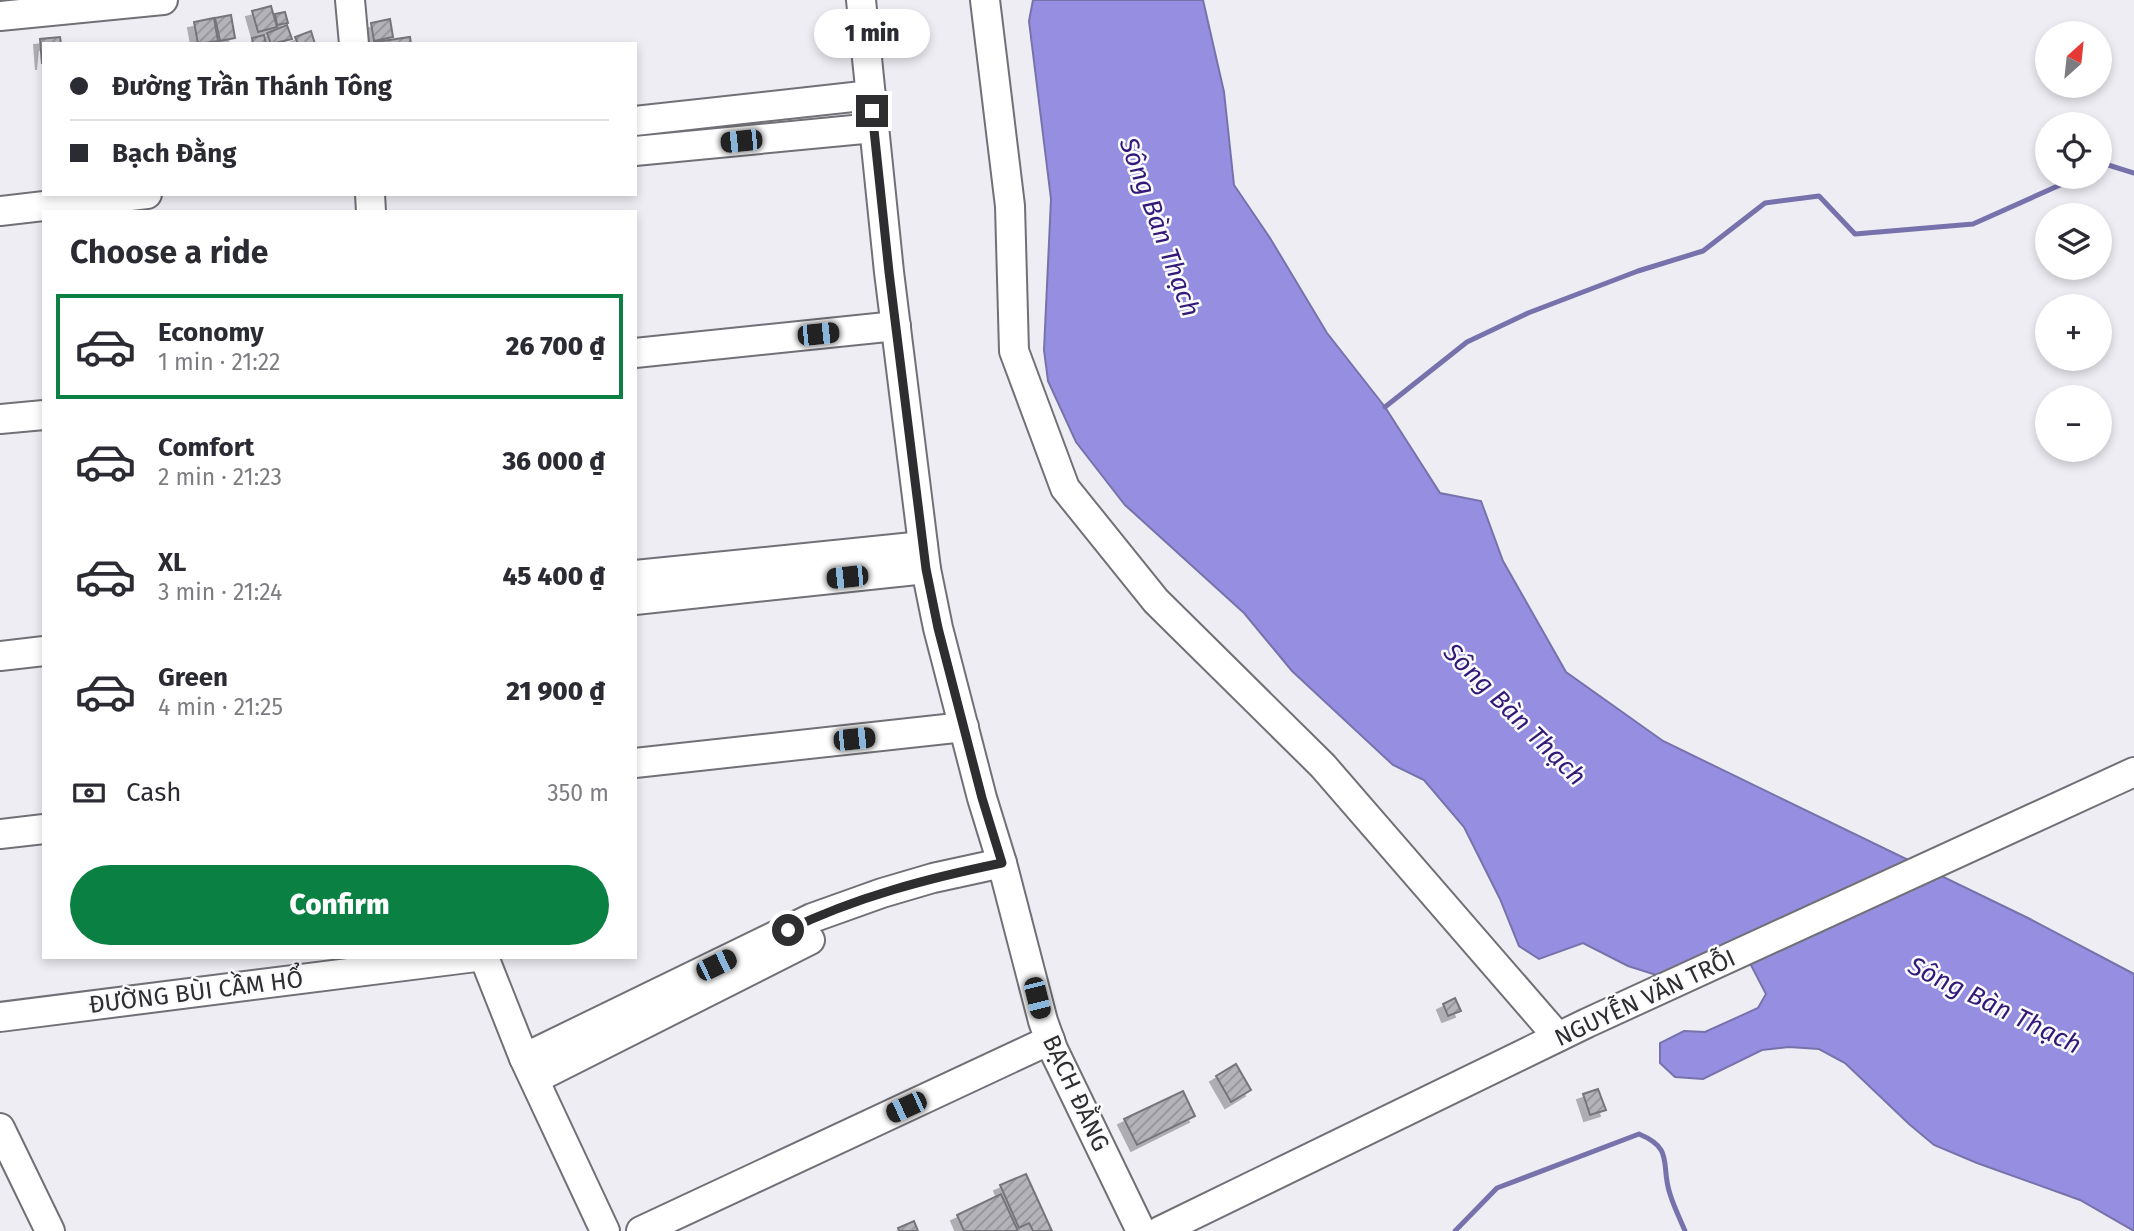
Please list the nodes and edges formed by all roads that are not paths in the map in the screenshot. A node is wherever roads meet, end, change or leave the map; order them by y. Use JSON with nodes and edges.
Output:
{"nodes":[{"id":1,"x":163,"y":0,"type":"edge"},
{"id":2,"x":350,"y":0,"type":"edge"},
{"id":3,"x":861,"y":0,"type":"edge"},
{"id":4,"x":985,"y":0,"type":"edge"},
{"id":5,"x":0,"y":16,"type":"edge"},
{"id":6,"x":354,"y":42,"type":"edge"},
{"id":7,"x":871,"y":95,"type":"junction"},
{"id":8,"x":637,"y":121,"type":"edge"},
{"id":9,"x":874,"y":128,"type":"junction"},
{"id":10,"x":637,"y":151,"type":"edge"},
{"id":11,"x":130,"y":196,"type":"edge"},
{"id":12,"x":0,"y":211,"type":"edge"},
{"id":13,"x":896,"y":326,"type":"junction"},
{"id":14,"x":637,"y":353,"type":"edge"},
{"id":15,"x":42,"y":415,"type":"edge"},
{"id":16,"x":0,"y":419,"type":"edge"},
{"id":17,"x":925,"y":557,"type":"junction"},
{"id":18,"x":637,"y":575,"type":"edge"},
{"id":19,"x":637,"y":600,"type":"edge"},
{"id":20,"x":42,"y":651,"type":"edge"},
{"id":21,"x":0,"y":656,"type":"edge"},
{"id":22,"x":964,"y":727,"type":"junction"},
{"id":23,"x":637,"y":763,"type":"edge"},
{"id":24,"x":2134,"y":772,"type":"edge"},
{"id":25,"x":42,"y":829,"type":"edge"},
{"id":26,"x":0,"y":834,"type":"edge"},
{"id":27,"x":1005,"y":872,"type":"junction"},
{"id":28,"x":460,"y":959,"type":"edge"},
{"id":29,"x":485,"y":959,"type":"edge"},
{"id":30,"x":0,"y":1017,"type":"edge"},
{"id":31,"x":1559,"y":1037,"type":"junction"},
{"id":32,"x":1050,"y":1040,"type":"junction"},
{"id":33,"x":529,"y":1069,"type":"junction"},
{"id":34,"x":0,"y":1128,"type":"edge"},
{"id":35,"x":50,"y":1231,"type":"edge"},
{"id":36,"x":605,"y":1231,"type":"edge"},
{"id":37,"x":642,"y":1231,"type":"edge"},
{"id":38,"x":1141,"y":1231,"type":"edge"},
{"id":39,"x":1160,"y":1231,"type":"edge"}],
"edges":[{"from":1,"to":5,"type":"street"},
{"from":2,"to":6,"type":"street"},
{"from":3,"to":7,"type":"street","name":"BẠCH ĐẰNG"},
{"from":4,"to":31,"type":"street"},
{"from":7,"to":8,"type":"street"},
{"from":7,"to":9,"type":"street","name":"BẠCH ĐẰNG"},
{"from":9,"to":10,"type":"street"},
{"from":9,"to":13,"type":"street","name":"BẠCH ĐẰNG"},
{"from":11,"to":12,"type":"street"},
{"from":13,"to":14,"type":"street"},
{"from":13,"to":17,"type":"street","name":"BẠCH ĐẰNG"},
{"from":15,"to":16,"type":"street"},
{"from":17,"to":18,"type":"street"},
{"from":17,"to":19,"type":"street"},
{"from":17,"to":22,"type":"street","name":"BẠCH ĐẰNG"},
{"from":20,"to":21,"type":"street"},
{"from":22,"to":23,"type":"street"},
{"from":22,"to":27,"type":"street","name":"BẠCH ĐẰNG"},
{"from":24,"to":31,"type":"street","name":"NGUYỄN VĂN TRỖI"},
{"from":25,"to":26,"type":"street"},
{"from":27,"to":32,"type":"street","name":"BẠCH ĐẰNG"},
{"from":27,"to":33,"type":"street"},
{"from":28,"to":30,"type":"street","name":"ĐƯỜNG BÙI CẦM HỔ"},
{"from":29,"to":33,"type":"street"},
{"from":31,"to":39,"type":"street","name":"NGUYỄN VĂN TRỖI"},
{"from":32,"to":37,"type":"street"},
{"from":32,"to":38,"type":"street","name":"BẠCH ĐẰNG"},
{"from":33,"to":36,"type":"street"},
{"from":34,"to":35,"type":"street"}]}
